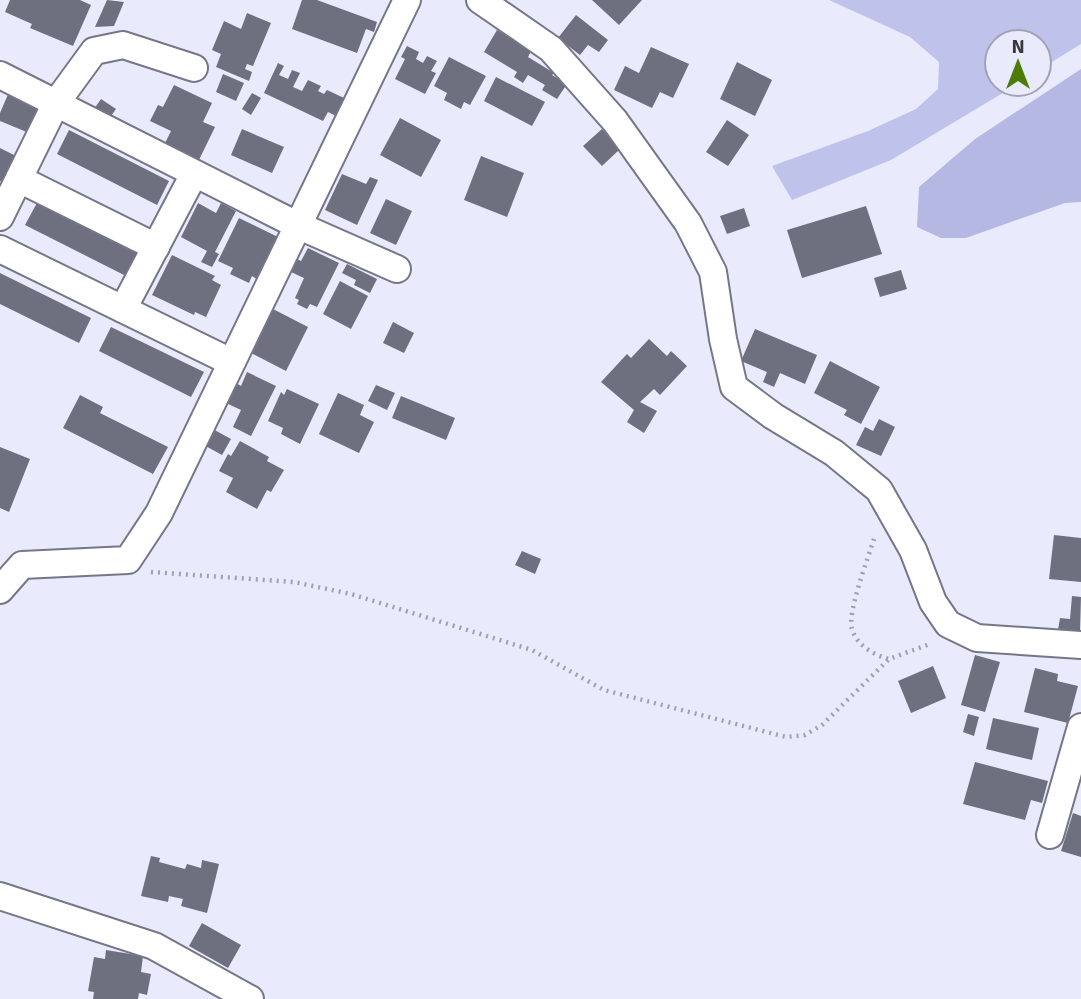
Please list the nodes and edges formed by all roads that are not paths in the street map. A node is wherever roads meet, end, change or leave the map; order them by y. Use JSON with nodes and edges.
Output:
{"nodes":[{"id":1,"x":407,"y":0,"type":"edge"},
{"id":2,"x":480,"y":0,"type":"edge"},
{"id":3,"x":194,"y":68,"type":"dead end"},
{"id":4,"x":0,"y":75,"type":"edge"},
{"id":5,"x":56,"y":103,"type":"junction"},
{"id":6,"x":194,"y":174,"type":"junction"},
{"id":7,"x":19,"y":180,"type":"junction"},
{"id":8,"x":0,"y":216,"type":"edge"},
{"id":9,"x":297,"y":225,"type":"junction"},
{"id":10,"x":156,"y":247,"type":"junction"},
{"id":11,"x":0,"y":249,"type":"edge"},
{"id":12,"x":397,"y":269,"type":"dead end"},
{"id":13,"x":123,"y":309,"type":"junction"},
{"id":14,"x":231,"y":362,"type":"junction"},
{"id":15,"x":0,"y":590,"type":"edge"},
{"id":16,"x":1081,"y":645,"type":"edge"},
{"id":17,"x":1081,"y":727,"type":"edge"},
{"id":18,"x":1074,"y":776,"type":"edge"},
{"id":19,"x":1050,"y":835,"type":"dead end"},
{"id":20,"x":0,"y":896,"type":"edge"},
{"id":21,"x":250,"y":999,"type":"edge"}],
"edges":[{"from":1,"to":9,"type":"street"},
{"from":2,"to":16,"type":"street"},
{"from":3,"to":5,"type":"street"},
{"from":4,"to":5,"type":"street"},
{"from":5,"to":6,"type":"street"},
{"from":5,"to":7,"type":"street"},
{"from":6,"to":9,"type":"street"},
{"from":6,"to":10,"type":"street"},
{"from":7,"to":8,"type":"street"},
{"from":7,"to":10,"type":"street"},
{"from":9,"to":12,"type":"street"},
{"from":9,"to":14,"type":"street"},
{"from":10,"to":13,"type":"street"},
{"from":11,"to":13,"type":"street"},
{"from":13,"to":14,"type":"street"},
{"from":14,"to":15,"type":"street"},
{"from":17,"to":18,"type":"street"},
{"from":18,"to":19,"type":"street"},
{"from":20,"to":21,"type":"street"}]}
